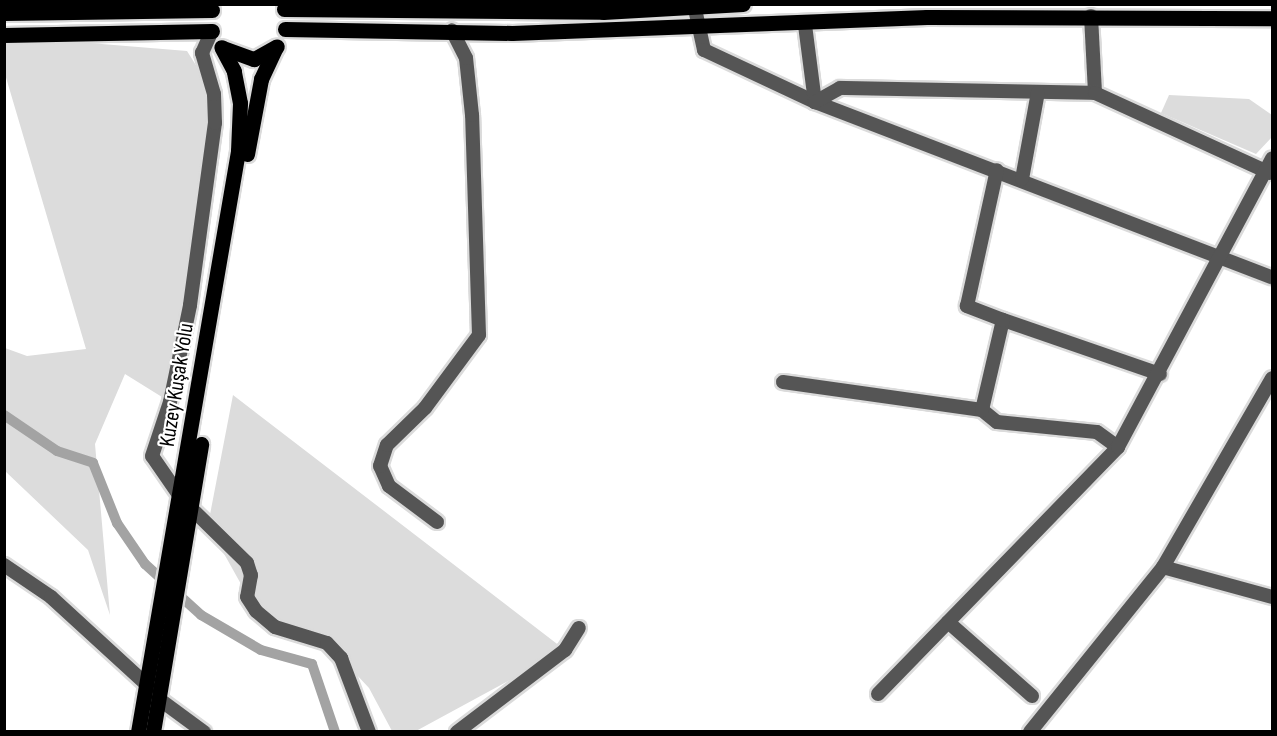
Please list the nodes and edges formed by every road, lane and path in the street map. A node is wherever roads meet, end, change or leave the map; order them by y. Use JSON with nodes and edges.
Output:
{"nodes":[{"id":1,"x":742,"y":4,"type":"edge"},
{"id":2,"x":284,"y":7,"type":"edge"},
{"id":3,"x":22,"y":8,"type":"edge"},
{"id":4,"x":88,"y":8,"type":"edge"},
{"id":5,"x":213,"y":8,"type":"edge"},
{"id":6,"x":600,"y":8,"type":"edge"},
{"id":7,"x":694,"y":9,"type":"junction"},
{"id":8,"x":4,"y":13,"type":"edge"},
{"id":9,"x":1091,"y":16,"type":"junction"},
{"id":10,"x":1272,"y":18,"type":"edge"},
{"id":11,"x":805,"y":25,"type":"junction"},
{"id":12,"x":695,"y":28,"type":"junction"},
{"id":13,"x":285,"y":29,"type":"junction"},
{"id":14,"x":452,"y":30,"type":"junction"},
{"id":15,"x":618,"y":30,"type":"junction"},
{"id":16,"x":212,"y":31,"type":"junction"},
{"id":17,"x":4,"y":35,"type":"edge"},
{"id":18,"x":221,"y":47,"type":"junction"},
{"id":19,"x":276,"y":47,"type":"junction"},
{"id":20,"x":1038,"y":92,"type":"junction"},
{"id":21,"x":1095,"y":93,"type":"junction"},
{"id":22,"x":815,"y":102,"type":"junction"},
{"id":23,"x":1272,"y":158,"type":"edge"},
{"id":24,"x":997,"y":170,"type":"junction"},
{"id":25,"x":1268,"y":172,"type":"edge"},
{"id":26,"x":1022,"y":179,"type":"junction"},
{"id":27,"x":1223,"y":259,"type":"junction"},
{"id":28,"x":1272,"y":277,"type":"edge"},
{"id":29,"x":1003,"y":320,"type":"junction"},
{"id":30,"x":1160,"y":374,"type":"junction"},
{"id":31,"x":1272,"y":378,"type":"edge"},
{"id":32,"x":783,"y":382,"type":"dead end"},
{"id":33,"x":982,"y":410,"type":"junction"},
{"id":34,"x":1118,"y":447,"type":"junction"},
{"id":35,"x":179,"y":495,"type":"dead end"},
{"id":36,"x":195,"y":512,"type":"dead end"},
{"id":37,"x":437,"y":522,"type":"dead end"},
{"id":38,"x":4,"y":565,"type":"edge"},
{"id":39,"x":176,"y":566,"type":"junction"},
{"id":40,"x":1163,"y":567,"type":"junction"},
{"id":41,"x":1272,"y":597,"type":"edge"},
{"id":42,"x":168,"y":616,"type":"junction"},
{"id":43,"x":948,"y":622,"type":"junction"},
{"id":44,"x":579,"y":628,"type":"dead end"},
{"id":45,"x":147,"y":686,"type":"junction"},
{"id":46,"x":878,"y":694,"type":"dead end"},
{"id":47,"x":1032,"y":696,"type":"dead end"},
{"id":48,"x":159,"y":699,"type":"junction"},
{"id":49,"x":138,"y":732,"type":"edge"},
{"id":50,"x":153,"y":732,"type":"edge"},
{"id":51,"x":204,"y":732,"type":"edge"},
{"id":52,"x":369,"y":732,"type":"edge"},
{"id":53,"x":457,"y":732,"type":"edge"},
{"id":54,"x":1030,"y":732,"type":"edge"}],
"edges":[{"from":1,"to":7,"type":"main road"},
{"from":2,"to":6,"type":"main road"},
{"from":2,"to":13,"type":"main road"},
{"from":3,"to":4,"type":"main road"},
{"from":3,"to":8,"type":"main road"},
{"from":4,"to":5,"type":"main road"},
{"from":5,"to":16,"type":"main road"},
{"from":6,"to":7,"type":"main road"},
{"from":6,"to":15,"type":"street"},
{"from":7,"to":12,"type":"street"},
{"from":9,"to":10,"type":"main road"},
{"from":9,"to":11,"type":"main road"},
{"from":9,"to":21,"type":"street"},
{"from":11,"to":12,"type":"main road"},
{"from":11,"to":22,"type":"street"},
{"from":12,"to":15,"type":"main road"},
{"from":12,"to":22,"type":"street"},
{"from":13,"to":14,"type":"main road"},
{"from":13,"to":19,"type":"main road","name":"Kuzey Kuşak Yolu"},
{"from":14,"to":15,"type":"main road"},
{"from":14,"to":37,"type":"street"},
{"from":16,"to":17,"type":"main road"},
{"from":16,"to":18,"type":"main road","name":"Kuzey Kuşak Yolu"},
{"from":16,"to":35,"type":"street"},
{"from":18,"to":19,"type":"main road"},
{"from":18,"to":39,"type":"main road","name":"Kuzey Kuşak Yolu"},
{"from":19,"to":39,"type":"main road","name":"Kuzey Kuşak Yolu"},
{"from":20,"to":21,"type":"street"},
{"from":20,"to":22,"type":"street"},
{"from":20,"to":26,"type":"street"},
{"from":21,"to":25,"type":"street"},
{"from":22,"to":24,"type":"street"},
{"from":23,"to":25,"type":"street"},
{"from":24,"to":26,"type":"street"},
{"from":24,"to":29,"type":"street"},
{"from":25,"to":27,"type":"street"},
{"from":26,"to":27,"type":"street"},
{"from":27,"to":28,"type":"street"},
{"from":27,"to":30,"type":"street"},
{"from":29,"to":30,"type":"street"},
{"from":29,"to":33,"type":"street"},
{"from":30,"to":34,"type":"street"},
{"from":31,"to":40,"type":"street"},
{"from":32,"to":33,"type":"street"},
{"from":33,"to":34,"type":"street"},
{"from":34,"to":43,"type":"street"},
{"from":36,"to":52,"type":"street"},
{"from":38,"to":45,"type":"street"},
{"from":39,"to":42,"type":"main road","name":"Kuzey Kuşak Yolu"},
{"from":40,"to":41,"type":"street"},
{"from":40,"to":54,"type":"street"},
{"from":42,"to":45,"type":"main road","name":"Kuzey Kuşak Yolu"},
{"from":42,"to":48,"type":"main road","name":"Kuzey Kuşak Yolu"},
{"from":43,"to":46,"type":"street"},
{"from":43,"to":47,"type":"street"},
{"from":44,"to":53,"type":"street"},
{"from":45,"to":49,"type":"main road","name":"Kuzey Kuşak Yolu"},
{"from":48,"to":50,"type":"main road","name":"Kuzey Kuşak Yolu"},
{"from":48,"to":51,"type":"street"}]}
